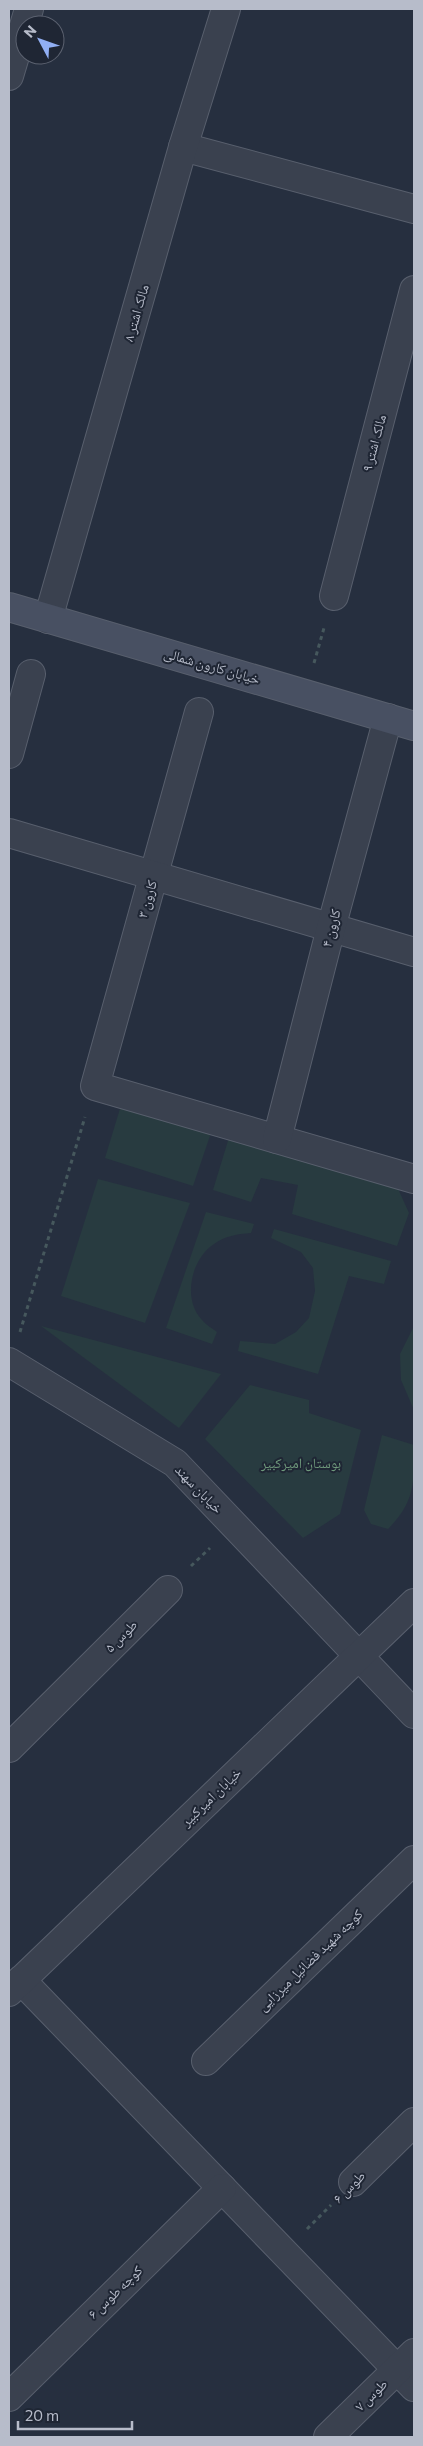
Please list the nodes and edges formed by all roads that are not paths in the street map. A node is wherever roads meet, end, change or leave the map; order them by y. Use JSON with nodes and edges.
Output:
{"nodes":[{"id":1,"x":29,"y":9,"type":"edge"},
{"id":2,"x":226,"y":9,"type":"edge"},
{"id":3,"x":9,"y":76,"type":"edge"},
{"id":4,"x":184,"y":147,"type":"junction"},
{"id":5,"x":414,"y":209,"type":"edge"},
{"id":6,"x":414,"y":290,"type":"edge"},
{"id":7,"x":334,"y":596,"type":"road end"},
{"id":8,"x":9,"y":607,"type":"edge"},
{"id":9,"x":48,"y":619,"type":"junction"},
{"id":10,"x":31,"y":674,"type":"dead end"},
{"id":11,"x":199,"y":712,"type":"dead end"},
{"id":12,"x":388,"y":718,"type":"junction"},
{"id":13,"x":414,"y":726,"type":"edge"},
{"id":14,"x":9,"y":754,"type":"edge"},
{"id":15,"x":9,"y":833,"type":"edge"},
{"id":16,"x":154,"y":876,"type":"junction"},
{"id":17,"x":331,"y":928,"type":"junction"},
{"id":18,"x":414,"y":952,"type":"edge"},
{"id":19,"x":277,"y":1139,"type":"junction"},
{"id":20,"x":414,"y":1178,"type":"edge"},
{"id":21,"x":10,"y":1362,"type":"edge"},
{"id":22,"x":168,"y":1590,"type":"road end"},
{"id":23,"x":414,"y":1603,"type":"edge"},
{"id":24,"x":358,"y":1656,"type":"junction"},
{"id":25,"x":414,"y":1714,"type":"edge"},
{"id":26,"x":9,"y":1748,"type":"edge"},
{"id":27,"x":414,"y":1860,"type":"edge"},
{"id":28,"x":15,"y":1986,"type":"edge"},
{"id":29,"x":206,"y":2061,"type":"dead end"},
{"id":30,"x":414,"y":2122,"type":"edge"},
{"id":31,"x":353,"y":2182,"type":"road end"},
{"id":32,"x":222,"y":2188,"type":"junction"},
{"id":33,"x":409,"y":2370,"type":"edge"},
{"id":34,"x":9,"y":2397,"type":"edge"},
{"id":35,"x":328,"y":2437,"type":"edge"}],
"edges":[{"from":1,"to":3,"type":"street"},
{"from":2,"to":4,"type":"street","name":"مالک اشتر ۸"},
{"from":4,"to":5,"type":"street"},
{"from":4,"to":9,"type":"street","name":"مالک اشتر ۸"},
{"from":6,"to":7,"type":"street","name":"مالک اشتر ۹"},
{"from":8,"to":9,"type":"street","name":"خیابان کارون شمالی"},
{"from":9,"to":12,"type":"street","name":"خیابان کارون شمالی"},
{"from":10,"to":14,"type":"street"},
{"from":11,"to":16,"type":"street","name":"کارون ۳"},
{"from":12,"to":13,"type":"street","name":"خیابان کارون شمالی"},
{"from":12,"to":17,"type":"street","name":"کارون ۴"},
{"from":15,"to":16,"type":"street"},
{"from":16,"to":17,"type":"street"},
{"from":16,"to":19,"type":"street","name":"کارون ۳"},
{"from":17,"to":18,"type":"street"},
{"from":17,"to":19,"type":"street","name":"کارون ۴"},
{"from":19,"to":20,"type":"street"},
{"from":21,"to":24,"type":"street","name":"خیابان سهند"},
{"from":22,"to":26,"type":"street","name":"طوس ۵"},
{"from":23,"to":24,"type":"street","name":"خیابان امیرکبیر"},
{"from":24,"to":25,"type":"street","name":"خیابان سهند"},
{"from":24,"to":28,"type":"street","name":"خیابان امیرکبیر"},
{"from":27,"to":29,"type":"street","name":"کوچه شهید فضائیل میرزایی"},
{"from":28,"to":32,"type":"street"},
{"from":30,"to":31,"type":"street","name":"طوس ۶"},
{"from":32,"to":33,"type":"street"},
{"from":32,"to":34,"type":"street","name":"کوچه طوس ۶"},
{"from":33,"to":35,"type":"street","name":"طوس ۷"}]}
